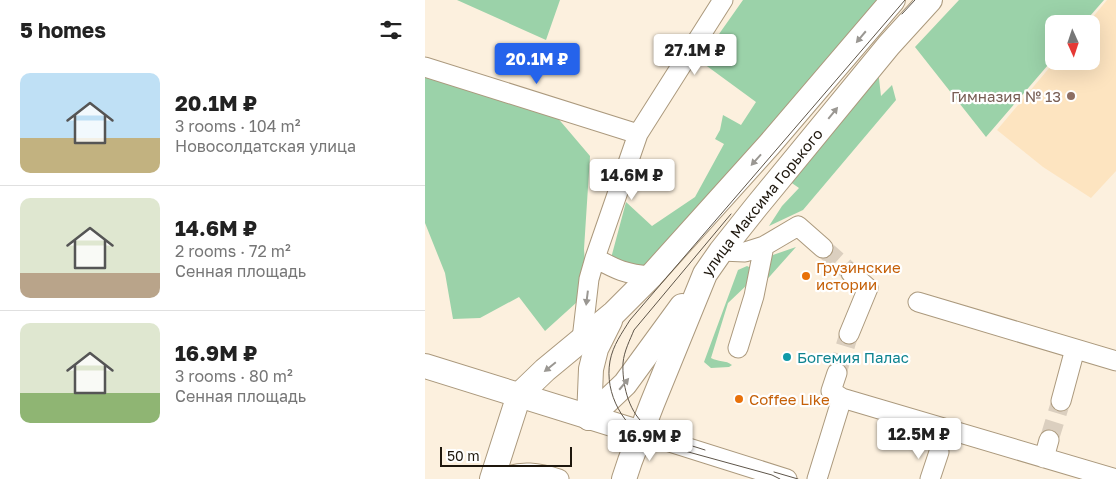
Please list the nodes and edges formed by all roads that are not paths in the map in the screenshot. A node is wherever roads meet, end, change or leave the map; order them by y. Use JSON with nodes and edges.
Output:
{"nodes":[{"id":1,"x":723,"y":0,"type":"edge"},
{"id":2,"x":893,"y":0,"type":"edge"},
{"id":3,"x":930,"y":0,"type":"edge"},
{"id":4,"x":425,"y":68,"type":"edge"},
{"id":5,"x":638,"y":134,"type":"junction"},
{"id":6,"x":764,"y":246,"type":"junction"},
{"id":7,"x":823,"y":248,"type":"tunnel mouth"},
{"id":8,"x":721,"y":250,"type":"junction"},
{"id":9,"x":595,"y":258,"type":"junction"},
{"id":10,"x":851,"y":272,"type":"tunnel mouth"},
{"id":11,"x":705,"y":274,"type":"junction"},
{"id":12,"x":651,"y":276,"type":"junction"},
{"id":13,"x":918,"y":302,"type":"dead end"},
{"id":14,"x":613,"y":313,"type":"junction"},
{"id":15,"x":849,"y":334,"type":"tunnel mouth"},
{"id":16,"x":582,"y":339,"type":"junction"},
{"id":17,"x":738,"y":348,"type":"dead end"},
{"id":18,"x":1075,"y":349,"type":"junction"},
{"id":19,"x":1116,"y":361,"type":"edge"},
{"id":20,"x":425,"y":366,"type":"edge"},
{"id":21,"x":837,"y":373,"type":"tunnel mouth"},
{"id":22,"x":519,"y":395,"type":"junction"},
{"id":23,"x":842,"y":398,"type":"junction"},
{"id":24,"x":1061,"y":401,"type":"tunnel mouth"},
{"id":25,"x":589,"y":418,"type":"junction"},
{"id":26,"x":641,"y":433,"type":"junction"},
{"id":27,"x":1049,"y":440,"type":"tunnel mouth"},
{"id":28,"x":939,"y":452,"type":"dead end"},
{"id":29,"x":1044,"y":458,"type":"junction"},
{"id":30,"x":492,"y":479,"type":"edge"},
{"id":31,"x":502,"y":479,"type":"edge"},
{"id":32,"x":559,"y":479,"type":"edge"},
{"id":33,"x":624,"y":479,"type":"edge"},
{"id":34,"x":787,"y":479,"type":"edge"},
{"id":35,"x":817,"y":479,"type":"edge"},
{"id":36,"x":930,"y":479,"type":"edge"},
{"id":37,"x":1116,"y":479,"type":"edge"}],
"edges":[{"from":1,"to":5,"type":"street"},
{"from":2,"to":12,"type":"main road","name":"улица Максима Горького","one_way":true},
{"from":8,"to":3,"type":"main road","name":"улица Максима Горького","one_way":true},
{"from":4,"to":5,"type":"street"},
{"from":5,"to":9,"type":"street"},
{"from":6,"to":7,"type":"street"},
{"from":6,"to":8,"type":"street"},
{"from":6,"to":17,"type":"street"},
{"from":8,"to":11,"type":"main road","name":"улица Максима Горького"},
{"from":9,"to":12,"type":"street"},
{"from":9,"to":16,"type":"street","one_way":true},
{"from":10,"to":15,"type":"street"},
{"from":25,"to":11,"type":"main road","one_way":true},
{"from":11,"to":26,"type":"main road","name":"улица Максима Горького"},
{"from":12,"to":14,"type":"main road","name":"улица Максима Горького"},
{"from":13,"to":18,"type":"street"},
{"from":14,"to":16,"type":"main road","name":"улица Максима Горького"},
{"from":14,"to":25,"type":"main road","name":"улица Максима Горького"},
{"from":16,"to":22,"type":"main road","name":"улица Максима Горького","one_way":true},
{"from":18,"to":19,"type":"street"},
{"from":18,"to":24,"type":"street"},
{"from":20,"to":22,"type":"main road"},
{"from":21,"to":23,"type":"street"},
{"from":22,"to":25,"type":"main road"},
{"from":22,"to":30,"type":"main road"},
{"from":23,"to":29,"type":"street"},
{"from":23,"to":35,"type":"street"},
{"from":25,"to":26,"type":"main road"},
{"from":26,"to":33,"type":"main road","name":"улица Максима Горького"},
{"from":26,"to":34,"type":"street"},
{"from":27,"to":29,"type":"street"},
{"from":28,"to":36,"type":"street"},
{"from":29,"to":37,"type":"street"},
{"from":31,"to":32,"type":"street"}]}
